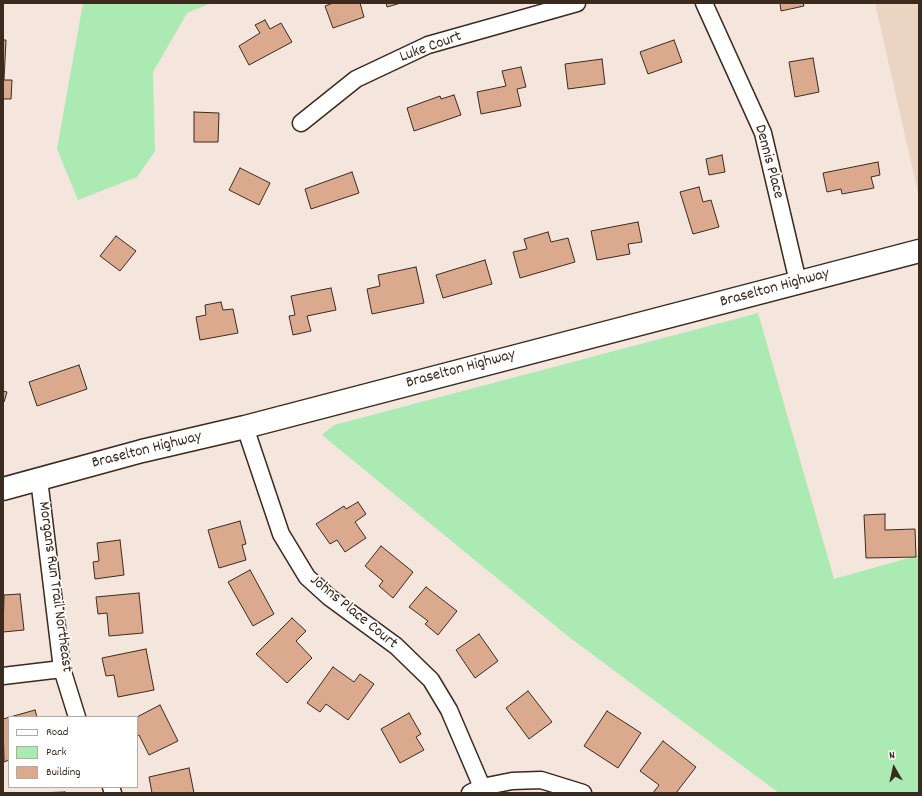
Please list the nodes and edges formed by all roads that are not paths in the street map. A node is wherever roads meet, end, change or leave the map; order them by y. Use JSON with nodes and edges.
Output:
{"nodes":[{"id":1,"x":577,"y":3,"type":"edge"},
{"id":2,"x":704,"y":3,"type":"edge"},
{"id":3,"x":301,"y":123,"type":"dead end"},
{"id":4,"x":919,"y":251,"type":"edge"},
{"id":5,"x":798,"y":282,"type":"junction"},
{"id":6,"x":245,"y":427,"type":"junction"},
{"id":7,"x":39,"y":479,"type":"junction"},
{"id":8,"x":3,"y":489,"type":"edge"},
{"id":9,"x":62,"y":669,"type":"junction"},
{"id":10,"x":3,"y":676,"type":"edge"},
{"id":11,"x":77,"y":716,"type":"edge"},
{"id":12,"x":476,"y":790,"type":"edge"},
{"id":13,"x":583,"y":793,"type":"edge"}],
"edges":[{"from":1,"to":3,"type":"street","name":"Luke Court"},
{"from":2,"to":5,"type":"street","name":"Dennis Place"},
{"from":4,"to":5,"type":"main road","name":"Braselton Highway"},
{"from":5,"to":6,"type":"main road","name":"Braselton Highway"},
{"from":6,"to":7,"type":"main road","name":"Braselton Highway"},
{"from":6,"to":12,"type":"street","name":"Johns Place Court"},
{"from":7,"to":8,"type":"main road","name":"Braselton Highway"},
{"from":7,"to":9,"type":"street","name":"Morgans Run Trail Northeast"},
{"from":9,"to":10,"type":"street"},
{"from":9,"to":11,"type":"street","name":"Morgans Run Trail Northeast"},
{"from":12,"to":13,"type":"street"}]}
